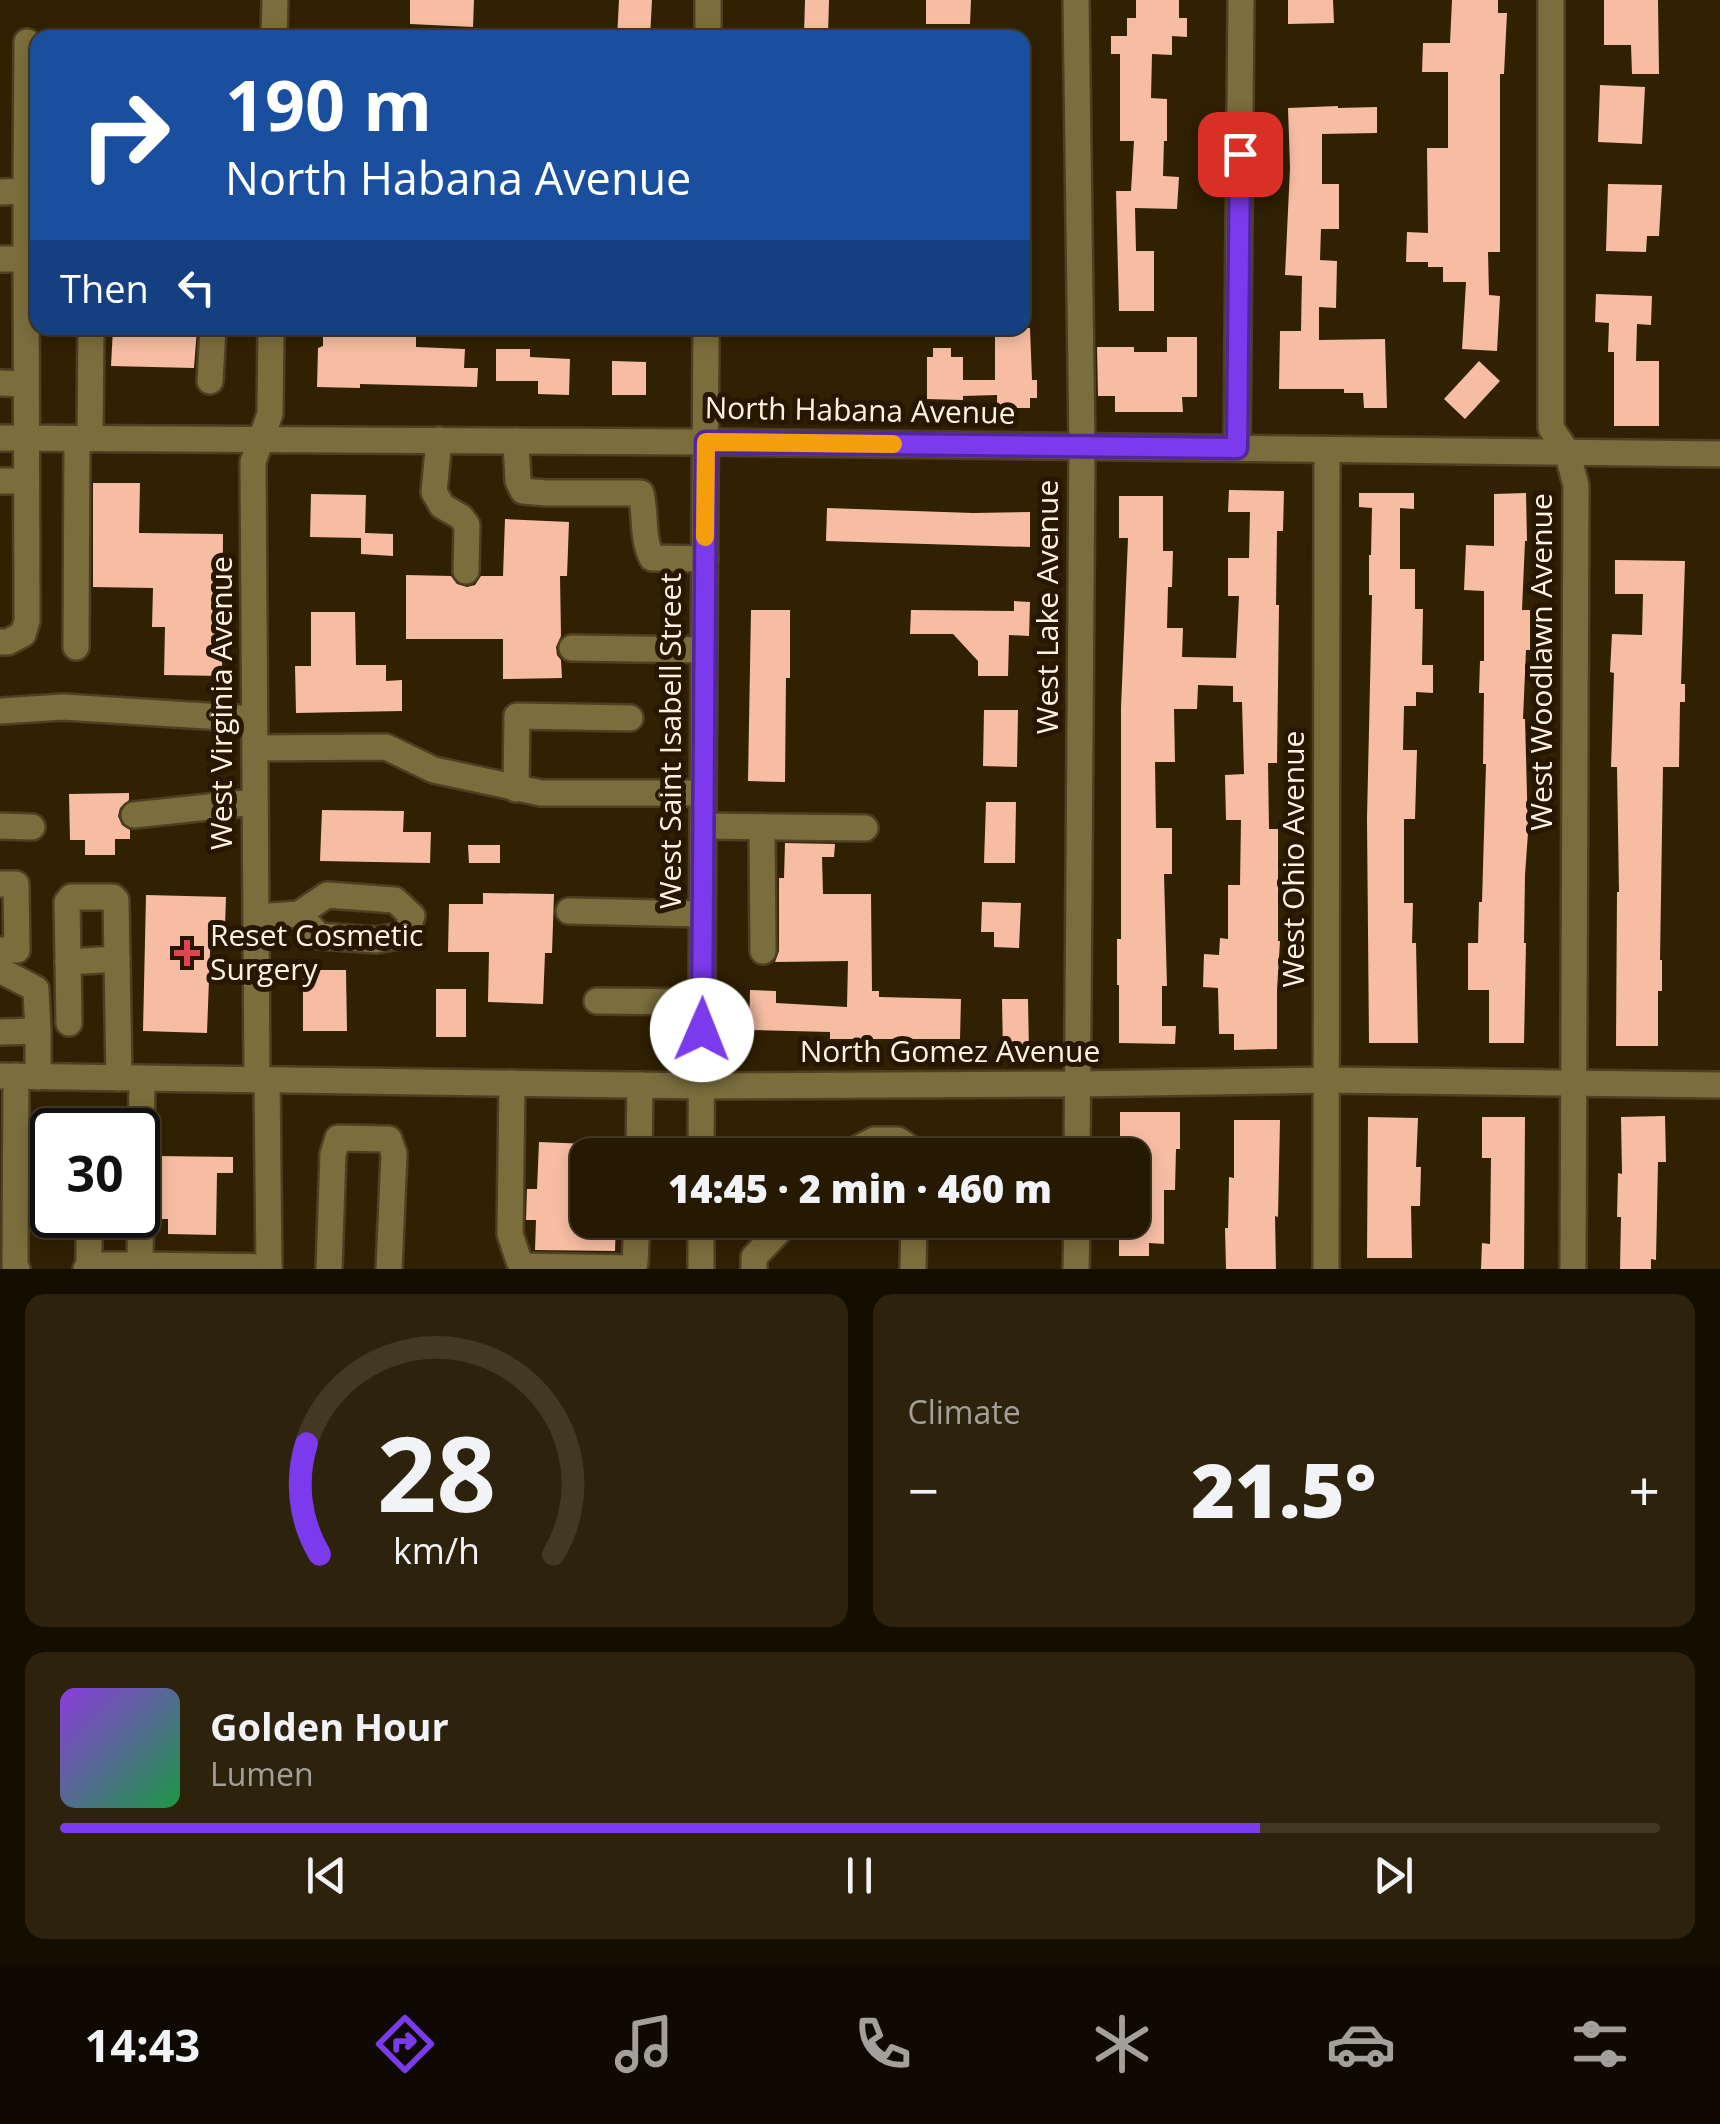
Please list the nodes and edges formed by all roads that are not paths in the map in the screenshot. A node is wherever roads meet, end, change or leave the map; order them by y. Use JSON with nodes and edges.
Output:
{"nodes":[{"id":1,"x":275,"y":0,"type":"edge"},
{"id":2,"x":708,"y":0,"type":"edge"},
{"id":3,"x":1076,"y":0,"type":"edge"},
{"id":4,"x":1241,"y":0,"type":"edge"},
{"id":5,"x":1552,"y":0,"type":"edge"},
{"id":6,"x":274,"y":30,"type":"edge"},
{"id":7,"x":708,"y":30,"type":"edge"},
{"id":8,"x":27,"y":42,"type":"dead end"},
{"id":9,"x":26,"y":191,"type":"junction"},
{"id":10,"x":0,"y":192,"type":"edge"},
{"id":11,"x":13,"y":259,"type":"edge"},
{"id":12,"x":90,"y":335,"type":"edge"},
{"id":13,"x":213,"y":335,"type":"edge"},
{"id":14,"x":271,"y":335,"type":"edge"},
{"id":15,"x":706,"y":335,"type":"edge"},
{"id":16,"x":210,"y":382,"type":"dead end"},
{"id":17,"x":13,"y":384,"type":"edge"},
{"id":18,"x":12,"y":438,"type":"edge"},
{"id":19,"x":83,"y":439,"type":"junction"},
{"id":20,"x":261,"y":439,"type":"junction"},
{"id":21,"x":439,"y":440,"type":"junction"},
{"id":22,"x":516,"y":441,"type":"junction"},
{"id":23,"x":706,"y":442,"type":"junction"},
{"id":24,"x":1082,"y":446,"type":"junction"},
{"id":25,"x":1237,"y":448,"type":"junction"},
{"id":26,"x":1326,"y":450,"type":"junction"},
{"id":27,"x":1567,"y":452,"type":"junction"},
{"id":28,"x":1720,"y":454,"type":"edge"},
{"id":29,"x":13,"y":481,"type":"edge"},
{"id":30,"x":705,"y":558,"type":"junction"},
{"id":31,"x":466,"y":571,"type":"dead end"},
{"id":32,"x":0,"y":642,"type":"edge"},
{"id":33,"x":76,"y":647,"type":"dead end"},
{"id":34,"x":572,"y":648,"type":"dead end"},
{"id":35,"x":704,"y":650,"type":"junction"},
{"id":36,"x":0,"y":711,"type":"edge"},
{"id":37,"x":630,"y":718,"type":"dead end"},
{"id":38,"x":254,"y":719,"type":"junction"},
{"id":39,"x":254,"y":748,"type":"junction"},
{"id":40,"x":516,"y":789,"type":"junction"},
{"id":41,"x":703,"y":793,"type":"junction"},
{"id":42,"x":255,"y":802,"type":"junction"},
{"id":43,"x":134,"y":815,"type":"dead end"},
{"id":44,"x":0,"y":826,"type":"edge"},
{"id":45,"x":703,"y":826,"type":"junction"},
{"id":46,"x":32,"y":827,"type":"dead end"},
{"id":47,"x":762,"y":827,"type":"junction"},
{"id":48,"x":865,"y":828,"type":"dead end"},
{"id":49,"x":0,"y":884,"type":"edge"},
{"id":50,"x":569,"y":911,"type":"dead end"},
{"id":51,"x":299,"y":914,"type":"dead end"},
{"id":52,"x":702,"y":914,"type":"junction"},
{"id":53,"x":256,"y":916,"type":"junction"},
{"id":54,"x":0,"y":950,"type":"edge"},
{"id":55,"x":763,"y":950,"type":"dead end"},
{"id":56,"x":118,"y":959,"type":"junction"},
{"id":57,"x":68,"y":962,"type":"junction"},
{"id":58,"x":0,"y":970,"type":"edge"},
{"id":59,"x":597,"y":1001,"type":"dead end"},
{"id":60,"x":702,"y":1002,"type":"junction"},
{"id":61,"x":68,"y":1023,"type":"dead end"},
{"id":62,"x":38,"y":1031,"type":"junction"},
{"id":63,"x":0,"y":1032,"type":"edge"},
{"id":64,"x":18,"y":1076,"type":"edge"},
{"id":65,"x":131,"y":1078,"type":"junction"},
{"id":66,"x":262,"y":1080,"type":"junction"},
{"id":67,"x":1326,"y":1080,"type":"junction"},
{"id":68,"x":512,"y":1083,"type":"junction"},
{"id":69,"x":1574,"y":1083,"type":"junction"},
{"id":70,"x":1077,"y":1084,"type":"junction"},
{"id":71,"x":640,"y":1085,"type":"junction"},
{"id":72,"x":1720,"y":1085,"type":"edge"},
{"id":73,"x":701,"y":1086,"type":"junction"},
{"id":74,"x":638,"y":1138,"type":"edge"},
{"id":75,"x":701,"y":1138,"type":"edge"},
{"id":76,"x":1077,"y":1138,"type":"edge"},
{"id":77,"x":8,"y":1169,"type":"edge"},
{"id":78,"x":89,"y":1238,"type":"edge"},
{"id":79,"x":637,"y":1238,"type":"edge"},
{"id":80,"x":701,"y":1238,"type":"edge"},
{"id":81,"x":772,"y":1238,"type":"edge"},
{"id":82,"x":914,"y":1238,"type":"edge"},
{"id":83,"x":1076,"y":1238,"type":"edge"},
{"id":84,"x":140,"y":1265,"type":"junction"},
{"id":85,"x":88,"y":1267,"type":"edge"},
{"id":86,"x":269,"y":1268,"type":"edge"},
{"id":87,"x":17,"y":1269,"type":"edge"},
{"id":88,"x":329,"y":1269,"type":"edge"},
{"id":89,"x":389,"y":1269,"type":"edge"},
{"id":90,"x":702,"y":1269,"type":"edge"},
{"id":91,"x":754,"y":1269,"type":"edge"},
{"id":92,"x":913,"y":1269,"type":"edge"},
{"id":93,"x":1076,"y":1269,"type":"edge"},
{"id":94,"x":1326,"y":1269,"type":"edge"},
{"id":95,"x":1573,"y":1269,"type":"edge"}],
"edges":[{"from":1,"to":6,"type":"street"},
{"from":2,"to":7,"type":"street"},
{"from":3,"to":24,"type":"street","name":"West Lake Avenue"},
{"from":4,"to":25,"type":"street"},
{"from":5,"to":27,"type":"street","name":"West Woodlawn Avenue"},
{"from":8,"to":9,"type":"street"},
{"from":9,"to":10,"type":"street"},
{"from":9,"to":11,"type":"street"},
{"from":11,"to":17,"type":"street"},
{"from":12,"to":19,"type":"street"},
{"from":13,"to":16,"type":"street"},
{"from":14,"to":20,"type":"street","name":"West Virginia Avenue"},
{"from":15,"to":23,"type":"street","name":"West Saint Isabell Street"},
{"from":17,"to":18,"type":"street"},
{"from":18,"to":19,"type":"street","name":"North Habana Avenue"},
{"from":18,"to":29,"type":"street"},
{"from":19,"to":20,"type":"street","name":"North Habana Avenue"},
{"from":19,"to":33,"type":"street"},
{"from":20,"to":21,"type":"street","name":"North Habana Avenue"},
{"from":20,"to":38,"type":"street","name":"West Virginia Avenue"},
{"from":21,"to":22,"type":"street","name":"North Habana Avenue"},
{"from":21,"to":31,"type":"street"},
{"from":22,"to":23,"type":"street","name":"North Habana Avenue"},
{"from":22,"to":30,"type":"street"},
{"from":23,"to":24,"type":"street","name":"North Habana Avenue"},
{"from":23,"to":30,"type":"street","name":"West Saint Isabell Street"},
{"from":24,"to":25,"type":"street","name":"North Habana Avenue"},
{"from":24,"to":70,"type":"street","name":"West Lake Avenue"},
{"from":25,"to":26,"type":"street","name":"North Habana Avenue"},
{"from":26,"to":27,"type":"street","name":"North Habana Avenue"},
{"from":26,"to":67,"type":"street","name":"West Ohio Avenue"},
{"from":27,"to":28,"type":"street","name":"North Habana Avenue"},
{"from":27,"to":69,"type":"street","name":"West Woodlawn Avenue"},
{"from":29,"to":32,"type":"street"},
{"from":30,"to":35,"type":"street","name":"West Saint Isabell Street"},
{"from":34,"to":35,"type":"street"},
{"from":35,"to":41,"type":"street","name":"West Saint Isabell Street"},
{"from":36,"to":38,"type":"street"},
{"from":37,"to":40,"type":"street"},
{"from":38,"to":39,"type":"street","name":"West Virginia Avenue"},
{"from":39,"to":40,"type":"street"},
{"from":39,"to":42,"type":"street","name":"West Virginia Avenue"},
{"from":40,"to":41,"type":"street"},
{"from":41,"to":45,"type":"street","name":"West Saint Isabell Street"},
{"from":42,"to":43,"type":"street"},
{"from":42,"to":53,"type":"street","name":"West Virginia Avenue"},
{"from":44,"to":46,"type":"street"},
{"from":45,"to":47,"type":"street"},
{"from":45,"to":52,"type":"street","name":"West Saint Isabell Street"},
{"from":47,"to":48,"type":"street"},
{"from":47,"to":55,"type":"street"},
{"from":49,"to":54,"type":"street"},
{"from":50,"to":52,"type":"street"},
{"from":51,"to":53,"type":"street"},
{"from":52,"to":60,"type":"street","name":"West Saint Isabell Street"},
{"from":53,"to":66,"type":"street","name":"West Virginia Avenue"},
{"from":56,"to":57,"type":"street"},
{"from":56,"to":57,"type":"street"},
{"from":56,"to":65,"type":"street"},
{"from":57,"to":61,"type":"street"},
{"from":58,"to":62,"type":"street"},
{"from":59,"to":60,"type":"street"},
{"from":60,"to":73,"type":"street","name":"West Saint Isabell Street"},
{"from":62,"to":63,"type":"street"},
{"from":62,"to":64,"type":"street"},
{"from":64,"to":65,"type":"street","name":"North Gomez Avenue"},
{"from":64,"to":77,"type":"street"},
{"from":65,"to":66,"type":"street","name":"North Gomez Avenue"},
{"from":65,"to":84,"type":"street"},
{"from":66,"to":68,"type":"street","name":"North Gomez Avenue"},
{"from":66,"to":86,"type":"street","name":"West Virginia Avenue"},
{"from":67,"to":69,"type":"street","name":"North Gomez Avenue"},
{"from":67,"to":70,"type":"street","name":"North Gomez Avenue"},
{"from":67,"to":94,"type":"street","name":"West Ohio Avenue"},
{"from":68,"to":71,"type":"street","name":"North Gomez Avenue"},
{"from":68,"to":79,"type":"street"},
{"from":69,"to":72,"type":"street","name":"North Gomez Avenue"},
{"from":69,"to":95,"type":"street","name":"West Woodlawn Avenue"},
{"from":70,"to":73,"type":"street","name":"North Gomez Avenue"},
{"from":70,"to":76,"type":"street","name":"West Lake Avenue"},
{"from":71,"to":73,"type":"street","name":"North Gomez Avenue"},
{"from":71,"to":74,"type":"street"},
{"from":73,"to":75,"type":"street","name":"West Saint Isabell Street"},
{"from":77,"to":87,"type":"street"},
{"from":78,"to":85,"type":"street"},
{"from":80,"to":90,"type":"street"},
{"from":81,"to":91,"type":"street"},
{"from":82,"to":92,"type":"street"},
{"from":83,"to":93,"type":"street"},
{"from":84,"to":85,"type":"street"},
{"from":84,"to":86,"type":"street"},
{"from":88,"to":89,"type":"street"}]}
